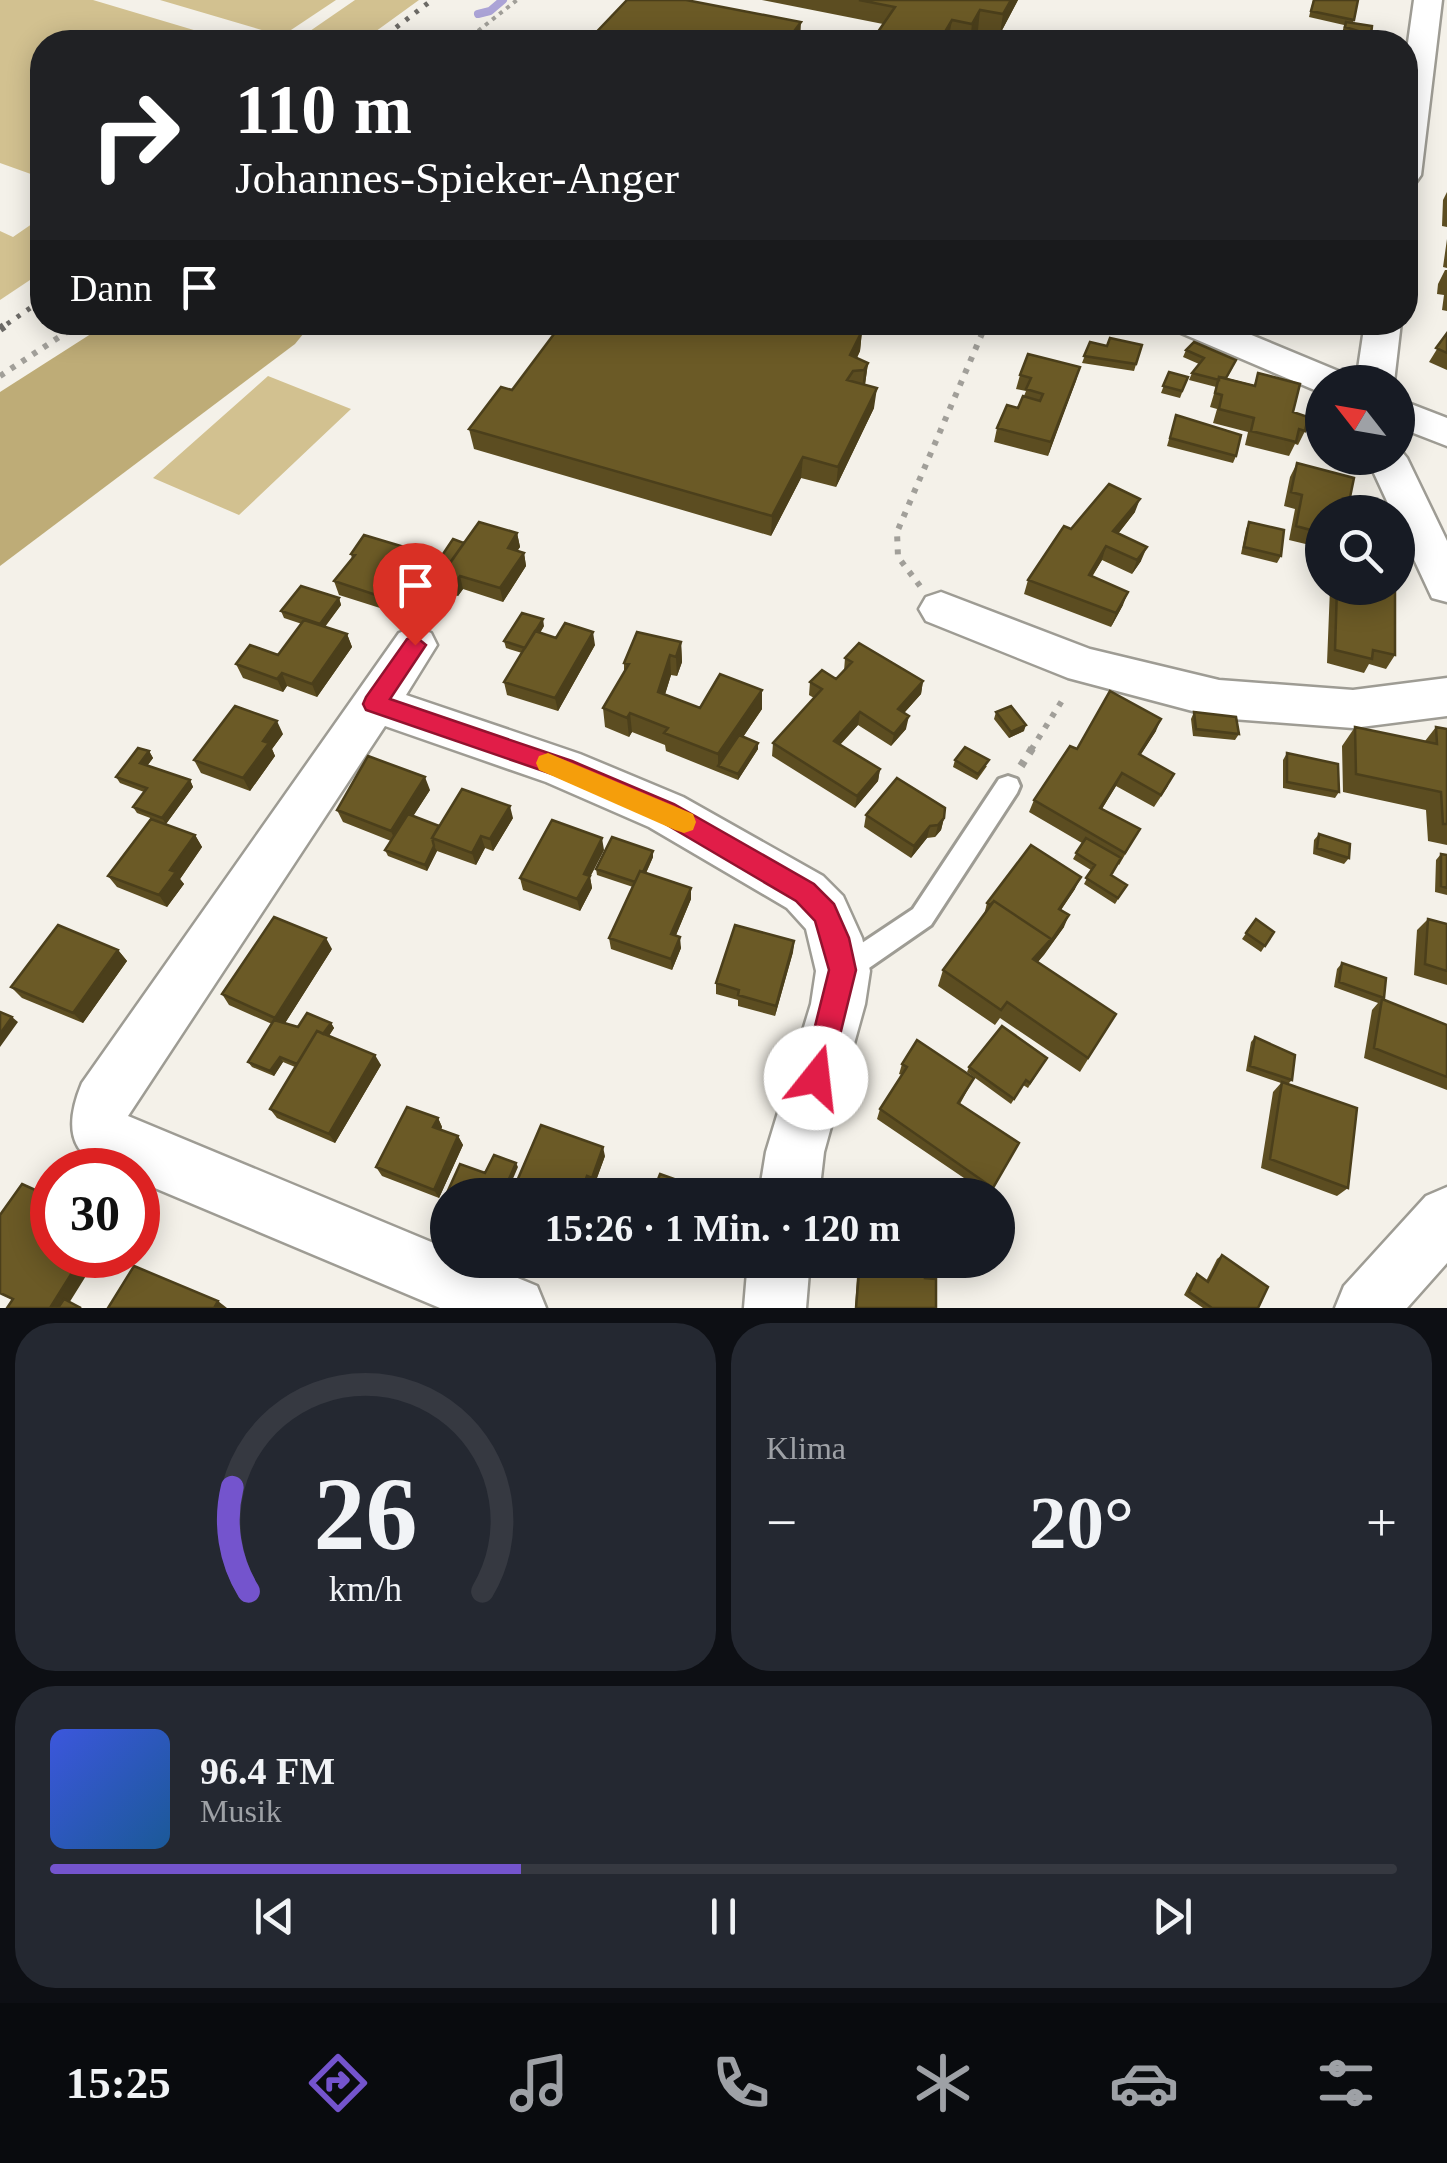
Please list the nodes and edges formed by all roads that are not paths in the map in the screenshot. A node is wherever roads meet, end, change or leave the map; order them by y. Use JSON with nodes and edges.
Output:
{"nodes":[{"id":1,"x":1428,"y":0,"type":"edge"},
{"id":2,"x":1418,"y":76,"type":"edge"},
{"id":3,"x":1218,"y":335,"type":"edge"},
{"id":4,"x":1382,"y":335,"type":"edge"},
{"id":5,"x":1377,"y":365,"type":"edge"},
{"id":6,"x":1305,"y":372,"type":"edge"},
{"id":7,"x":1415,"y":419,"type":"edge"},
{"id":8,"x":1447,"y":433,"type":"edge"},
{"id":9,"x":1395,"y":475,"type":"edge"},
{"id":10,"x":1447,"y":586,"type":"edge"},
{"id":11,"x":941,"y":608,"type":"road end"},
{"id":12,"x":415,"y":645,"type":"dead end"},
{"id":13,"x":1447,"y":697,"type":"edge"},
{"id":14,"x":374,"y":704,"type":"junction"},
{"id":15,"x":1008,"y":786,"type":"road end"},
{"id":16,"x":843,"y":970,"type":"junction"},
{"id":17,"x":792,"y":1178,"type":"edge"},
{"id":18,"x":1447,"y":1218,"type":"edge"},
{"id":19,"x":778,"y":1278,"type":"edge"},
{"id":20,"x":514,"y":1308,"type":"edge"},
{"id":21,"x":775,"y":1308,"type":"edge"},
{"id":22,"x":1366,"y":1308,"type":"edge"}],
"edges":[{"from":1,"to":2,"type":"street"},
{"from":3,"to":6,"type":"street"},
{"from":4,"to":5,"type":"street"},
{"from":7,"to":8,"type":"street"},
{"from":9,"to":10,"type":"street"},
{"from":11,"to":13,"type":"street"},
{"from":12,"to":14,"type":"street"},
{"from":14,"to":16,"type":"street"},
{"from":14,"to":20,"type":"street"},
{"from":15,"to":16,"type":"lane"},
{"from":16,"to":17,"type":"street"},
{"from":18,"to":22,"type":"street"},
{"from":19,"to":21,"type":"street"}]}
